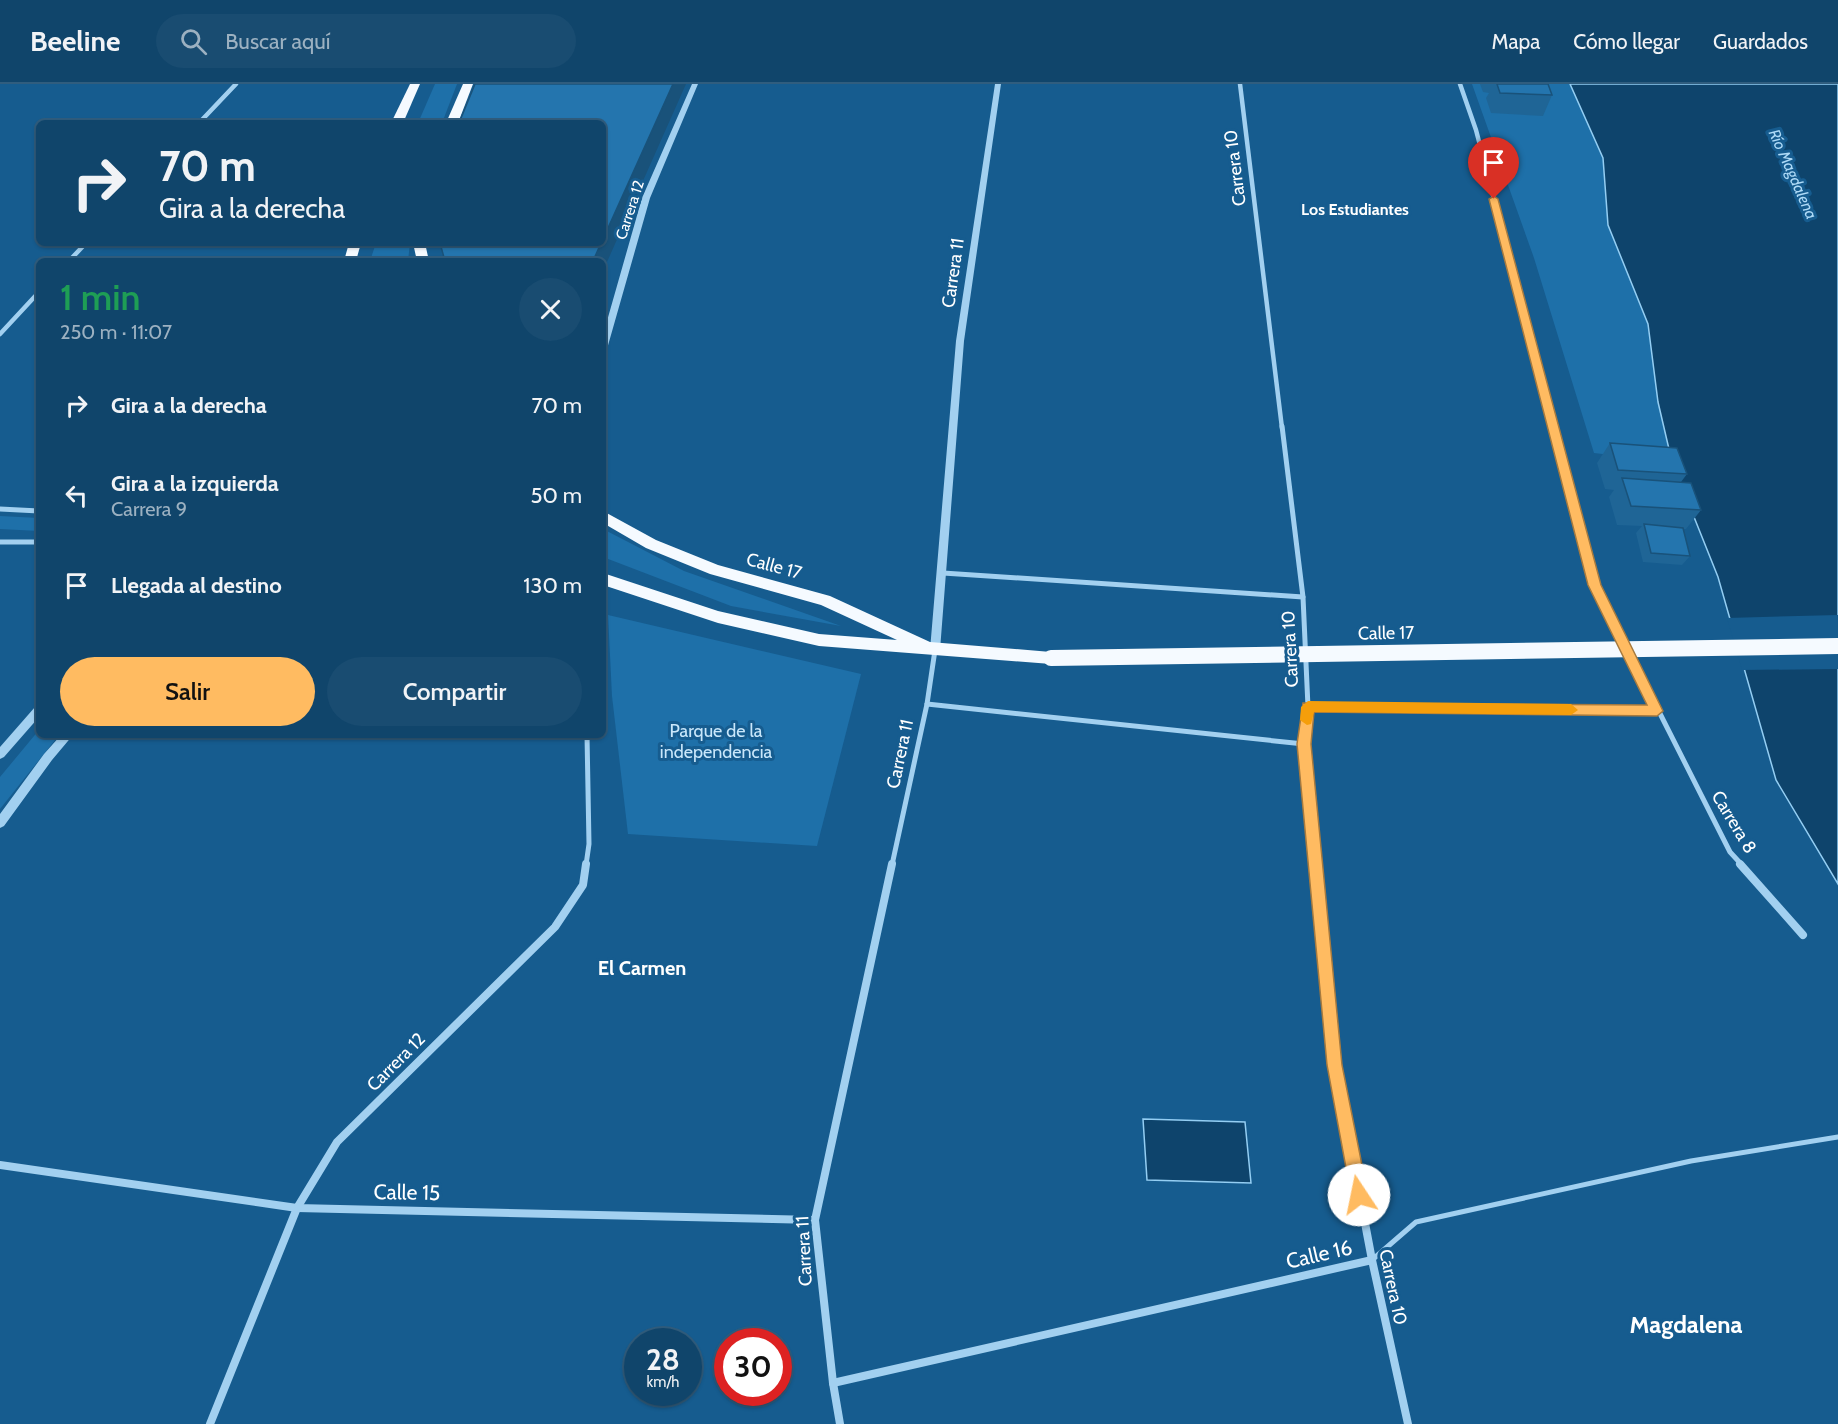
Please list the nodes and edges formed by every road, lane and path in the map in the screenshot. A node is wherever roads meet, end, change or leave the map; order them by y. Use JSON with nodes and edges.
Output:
{"nodes":[{"id":1,"x":236,"y":84,"type":"edge"},
{"id":2,"x":415,"y":84,"type":"edge"},
{"id":3,"x":468,"y":84,"type":"edge"},
{"id":4,"x":695,"y":84,"type":"edge"},
{"id":5,"x":998,"y":84,"type":"edge"},
{"id":6,"x":1240,"y":84,"type":"edge"},
{"id":7,"x":1460,"y":84,"type":"edge"},
{"id":8,"x":202,"y":120,"type":"edge"},
{"id":9,"x":399,"y":120,"type":"edge"},
{"id":10,"x":453,"y":120,"type":"edge"},
{"id":11,"x":83,"y":246,"type":"edge"},
{"id":12,"x":72,"y":258,"type":"edge"},
{"id":13,"x":36,"y":295,"type":"edge"},
{"id":14,"x":0,"y":327,"type":"edge"},
{"id":15,"x":7,"y":327,"type":"junction"},
{"id":16,"x":0,"y":334,"type":"edge"},
{"id":17,"x":606,"y":338,"type":"edge"},
{"id":18,"x":0,"y":509,"type":"edge"},
{"id":19,"x":36,"y":511,"type":"edge"},
{"id":20,"x":606,"y":518,"type":"edge"},
{"id":21,"x":0,"y":542,"type":"edge"},
{"id":22,"x":36,"y":542,"type":"edge"},
{"id":23,"x":943,"y":573,"type":"junction"},
{"id":24,"x":606,"y":580,"type":"edge"},
{"id":25,"x":1303,"y":597,"type":"junction"},
{"id":26,"x":1838,"y":646,"type":"edge"},
{"id":27,"x":935,"y":650,"type":"junction"},
{"id":28,"x":927,"y":704,"type":"junction"},
{"id":29,"x":1308,"y":707,"type":"junction"},
{"id":30,"x":1657,"y":711,"type":"junction"},
{"id":31,"x":36,"y":713,"type":"edge"},
{"id":32,"x":65,"y":738,"type":"edge"},
{"id":33,"x":587,"y":738,"type":"edge"},
{"id":34,"x":1304,"y":744,"type":"junction"},
{"id":35,"x":0,"y":754,"type":"edge"},
{"id":36,"x":0,"y":823,"type":"edge"},
{"id":37,"x":1803,"y":935,"type":"dead end"},
{"id":38,"x":1838,"y":1137,"type":"edge"},
{"id":39,"x":0,"y":1166,"type":"edge"},
{"id":40,"x":297,"y":1208,"type":"junction"},
{"id":41,"x":815,"y":1220,"type":"junction"},
{"id":42,"x":1372,"y":1260,"type":"junction"},
{"id":43,"x":832,"y":1383,"type":"junction"},
{"id":44,"x":210,"y":1424,"type":"edge"},
{"id":45,"x":840,"y":1424,"type":"edge"},
{"id":46,"x":1408,"y":1424,"type":"edge"}],
"edges":[{"from":1,"to":8,"type":"street"},
{"from":2,"to":9,"type":"highway"},
{"from":3,"to":10,"type":"highway"},
{"from":4,"to":17,"type":"street","name":"Carrera 12"},
{"from":5,"to":23,"type":"street","name":"Carrera 11"},
{"from":6,"to":25,"type":"street","name":"Carrera 10"},
{"from":7,"to":30,"type":"street","name":"Carrera 8"},
{"from":11,"to":12,"type":"street"},
{"from":13,"to":15,"type":"street"},
{"from":14,"to":15,"type":"street"},
{"from":15,"to":16,"type":"street"},
{"from":18,"to":19,"type":"street"},
{"from":20,"to":27,"type":"highway","name":"Calle 17"},
{"from":21,"to":22,"type":"street"},
{"from":23,"to":25,"type":"street"},
{"from":23,"to":27,"type":"street","name":"Carrera 11"},
{"from":24,"to":27,"type":"highway","name":"Calle 17"},
{"from":25,"to":29,"type":"street","name":"Carrera 10"},
{"from":26,"to":27,"type":"highway","name":"Calle 17","bridge":true},
{"from":27,"to":28,"type":"street","name":"Carrera 11"},
{"from":28,"to":34,"type":"street"},
{"from":28,"to":41,"type":"street","name":"Carrera 11"},
{"from":29,"to":30,"type":"street"},
{"from":29,"to":34,"type":"street","name":"Carrera 10"},
{"from":30,"to":37,"type":"street","name":"Carrera 8"},
{"from":31,"to":35,"type":"street"},
{"from":32,"to":36,"type":"street"},
{"from":33,"to":40,"type":"street","name":"Carrera 12"},
{"from":34,"to":42,"type":"street","name":"Carrera 10"},
{"from":38,"to":42,"type":"lane","name":"Calle 16"},
{"from":39,"to":40,"type":"street","name":"Calle 15"},
{"from":40,"to":41,"type":"street","name":"Calle 15"},
{"from":40,"to":44,"type":"street","name":"Carrera 12"},
{"from":41,"to":43,"type":"street","name":"Carrera 11"},
{"from":42,"to":43,"type":"street","name":"Calle 16"},
{"from":42,"to":46,"type":"street","name":"Carrera 10"},
{"from":43,"to":45,"type":"street","name":"Carrera 11"}]}
